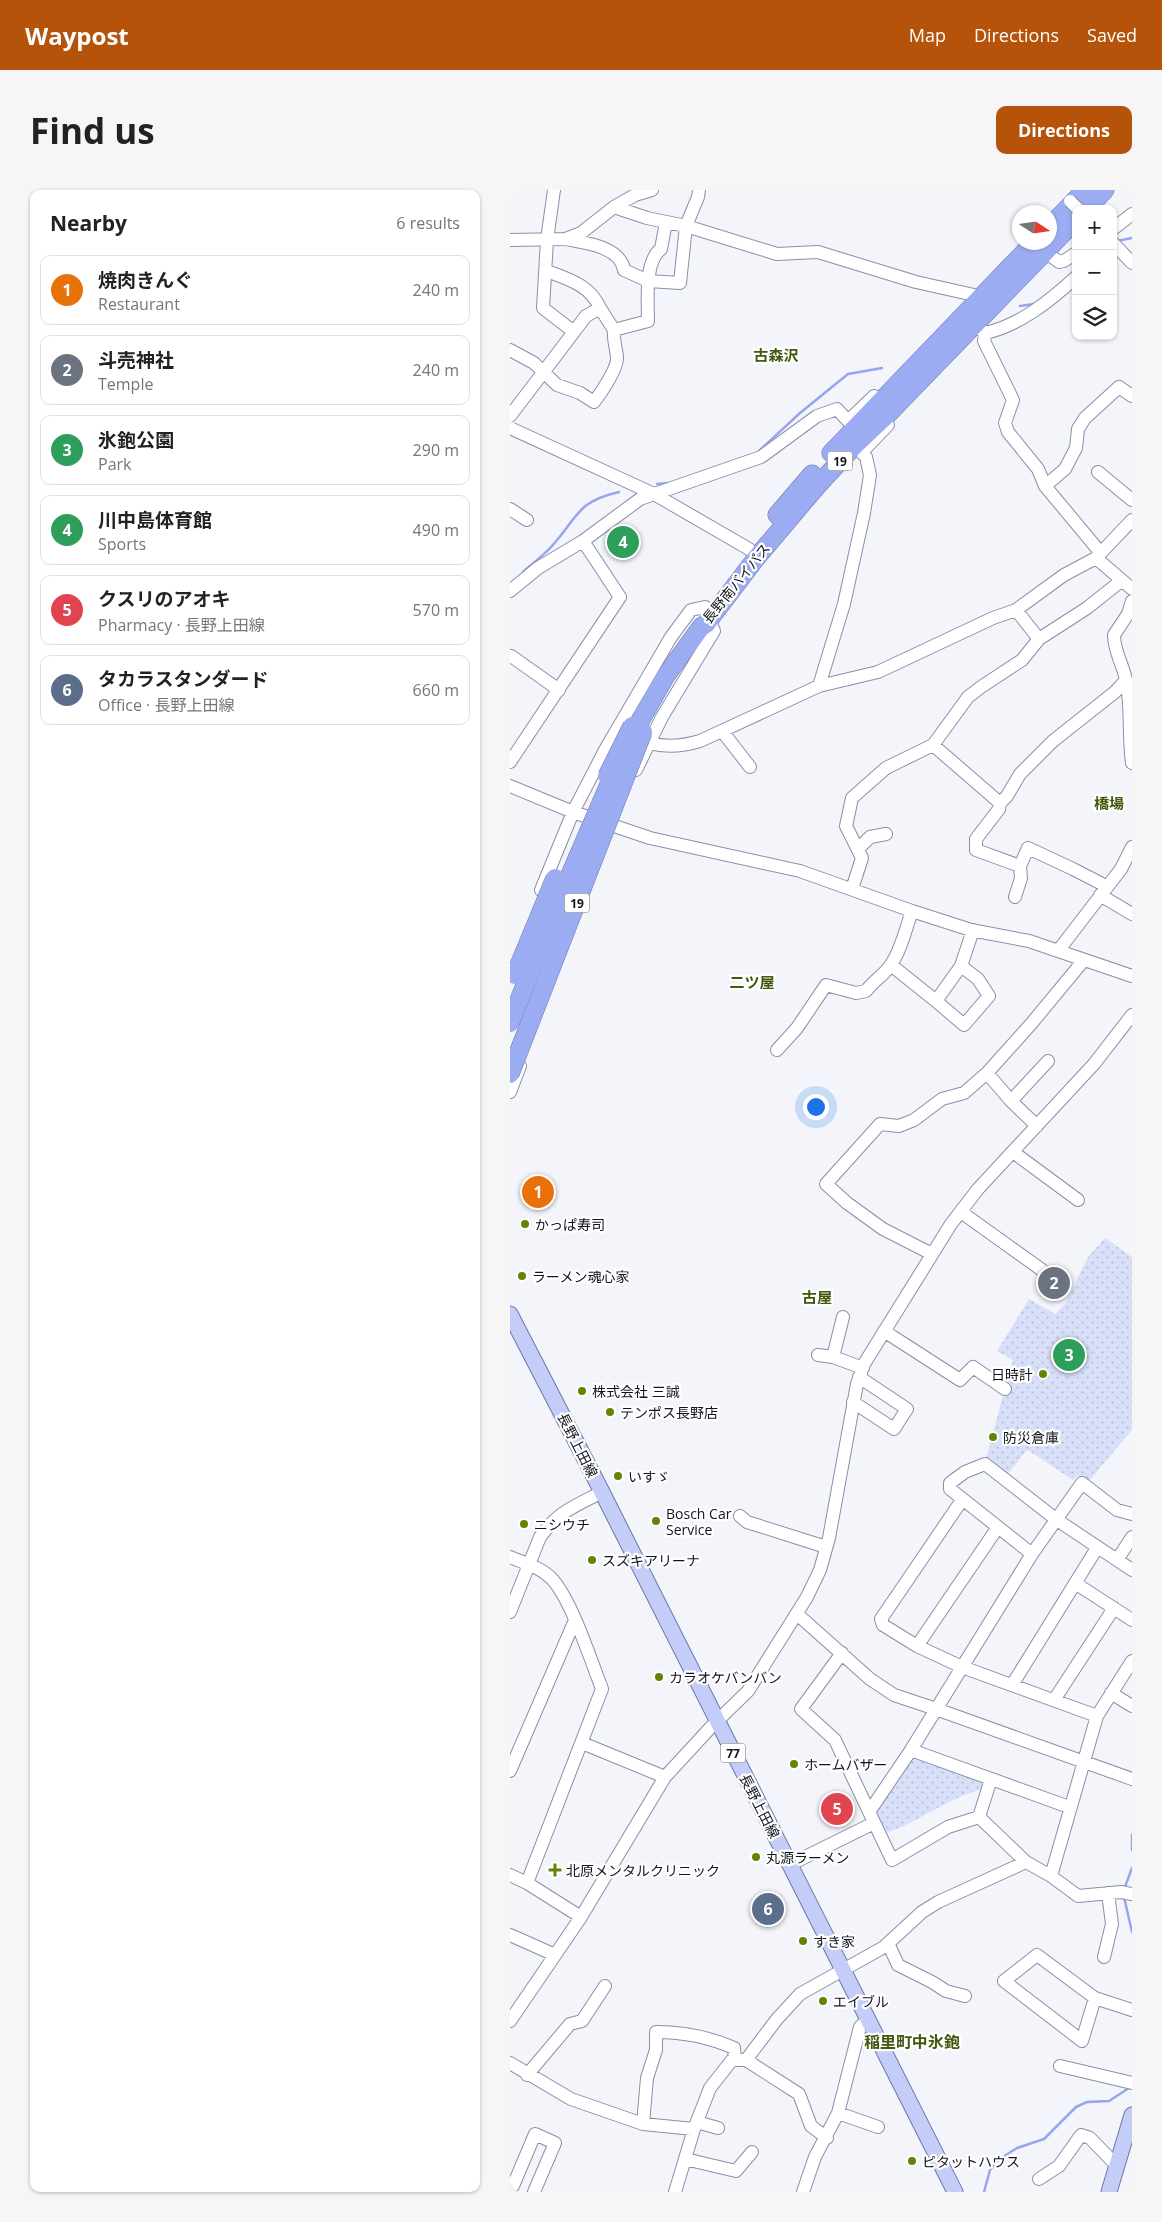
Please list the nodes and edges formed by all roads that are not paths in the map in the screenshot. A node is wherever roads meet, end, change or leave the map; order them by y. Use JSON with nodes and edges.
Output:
{"nodes":[{"id":1,"x":554,"y":190,"type":"edge"},
{"id":2,"x":652,"y":190,"type":"edge"},
{"id":3,"x":699,"y":190,"type":"edge"},
{"id":4,"x":1085,"y":190,"type":"edge"},
{"id":5,"x":1105,"y":190,"type":"edge"},
{"id":6,"x":1115,"y":190,"type":"edge"},
{"id":7,"x":1072,"y":199,"type":"edge"},
{"id":8,"x":1090,"y":205,"type":"edge"},
{"id":9,"x":1100,"y":205,"type":"edge"},
{"id":10,"x":614,"y":207,"type":"junction"},
{"id":11,"x":1057,"y":211,"type":"edge"},
{"id":12,"x":1132,"y":214,"type":"edge"},
{"id":13,"x":1057,"y":219,"type":"edge"},
{"id":14,"x":666,"y":222,"type":"junction"},
{"id":15,"x":1072,"y":224,"type":"edge"},
{"id":16,"x":686,"y":226,"type":"junction"},
{"id":17,"x":1117,"y":226,"type":"edge"},
{"id":18,"x":1072,"y":234,"type":"edge"},
{"id":19,"x":565,"y":239,"type":"junction"},
{"id":20,"x":510,"y":240,"type":"edge"},
{"id":21,"x":547,"y":240,"type":"junction"},
{"id":22,"x":1117,"y":246,"type":"edge"},
{"id":23,"x":1016,"y":250,"type":"edge"},
{"id":24,"x":1027,"y":250,"type":"edge"},
{"id":25,"x":1051,"y":256,"type":"junction"},
{"id":26,"x":1072,"y":256,"type":"edge"},
{"id":27,"x":1132,"y":263,"type":"edge"},
{"id":28,"x":546,"y":271,"type":"junction"},
{"id":29,"x":648,"y":281,"type":"junction"},
{"id":30,"x":1072,"y":281,"type":"edge"},
{"id":31,"x":974,"y":295,"type":"junction"},
{"id":32,"x":600,"y":308,"type":"junction"},
{"id":33,"x":614,"y":330,"type":"junction"},
{"id":34,"x":982,"y":331,"type":"junction"},
{"id":35,"x":574,"y":332,"type":"junction"},
{"id":36,"x":510,"y":350,"type":"edge"},
{"id":37,"x":543,"y":371,"type":"junction"},
{"id":38,"x":1132,"y":396,"type":"edge"},
{"id":39,"x":510,"y":416,"type":"edge"},
{"id":40,"x":510,"y":428,"type":"edge"},
{"id":41,"x":855,"y":437,"type":"junction"},
{"id":42,"x":1098,"y":472,"type":"dead end"},
{"id":43,"x":1045,"y":486,"type":"junction"},
{"id":44,"x":654,"y":494,"type":"junction"},
{"id":45,"x":1132,"y":500,"type":"edge"},
{"id":46,"x":510,"y":508,"type":"edge"},
{"id":47,"x":527,"y":520,"type":"dead end"},
{"id":48,"x":1132,"y":520,"type":"edge"},
{"id":49,"x":583,"y":541,"type":"junction"},
{"id":50,"x":753,"y":553,"type":"junction"},
{"id":51,"x":1098,"y":555,"type":"junction"},
{"id":52,"x":1121,"y":581,"type":"junction"},
{"id":53,"x":1132,"y":589,"type":"edge"},
{"id":54,"x":510,"y":591,"type":"edge"},
{"id":55,"x":1132,"y":601,"type":"edge"},
{"id":56,"x":1016,"y":610,"type":"junction"},
{"id":57,"x":707,"y":616,"type":"junction"},
{"id":58,"x":1039,"y":639,"type":"junction"},
{"id":59,"x":511,"y":656,"type":"dead end"},
{"id":60,"x":1127,"y":676,"type":"edge"},
{"id":61,"x":819,"y":686,"type":"junction"},
{"id":62,"x":559,"y":690,"type":"junction"},
{"id":63,"x":722,"y":731,"type":"junction"},
{"id":64,"x":640,"y":732,"type":"junction"},
{"id":65,"x":933,"y":745,"type":"junction"},
{"id":66,"x":510,"y":762,"type":"edge"},
{"id":67,"x":1132,"y":763,"type":"edge"},
{"id":68,"x":611,"y":766,"type":"junction"},
{"id":69,"x":750,"y":767,"type":"dead end"},
{"id":70,"x":510,"y":786,"type":"edge"},
{"id":71,"x":1000,"y":802,"type":"junction"},
{"id":72,"x":573,"y":812,"type":"junction"},
{"id":73,"x":614,"y":826,"type":"junction"},
{"id":74,"x":886,"y":834,"type":"dead end"},
{"id":75,"x":1132,"y":847,"type":"edge"},
{"id":76,"x":858,"y":849,"type":"junction"},
{"id":77,"x":1020,"y":866,"type":"junction"},
{"id":78,"x":852,"y":888,"type":"junction"},
{"id":79,"x":1103,"y":891,"type":"junction"},
{"id":80,"x":1015,"y":897,"type":"dead end"},
{"id":81,"x":912,"y":911,"type":"junction"},
{"id":82,"x":1132,"y":914,"type":"edge"},
{"id":83,"x":973,"y":930,"type":"junction"},
{"id":84,"x":1058,"y":951,"type":"junction"},
{"id":85,"x":1084,"y":960,"type":"junction"},
{"id":86,"x":891,"y":965,"type":"junction"},
{"id":87,"x":961,"y":966,"type":"junction"},
{"id":88,"x":512,"y":976,"type":"edge"},
{"id":89,"x":1132,"y":976,"type":"edge"},
{"id":90,"x":936,"y":1001,"type":"junction"},
{"id":91,"x":510,"y":1012,"type":"edge"},
{"id":92,"x":1132,"y":1015,"type":"edge"},
{"id":93,"x":510,"y":1024,"type":"edge"},
{"id":94,"x":777,"y":1050,"type":"dead end"},
{"id":95,"x":1048,"y":1061,"type":"dead end"},
{"id":96,"x":987,"y":1073,"type":"junction"},
{"id":97,"x":510,"y":1074,"type":"edge"},
{"id":98,"x":510,"y":1092,"type":"edge"},
{"id":99,"x":1011,"y":1101,"type":"junction"},
{"id":100,"x":1037,"y":1126,"type":"junction"},
{"id":101,"x":1013,"y":1152,"type":"junction"},
{"id":102,"x":1078,"y":1200,"type":"dead end"},
{"id":103,"x":961,"y":1212,"type":"junction"},
{"id":104,"x":932,"y":1254,"type":"junction"},
{"id":105,"x":1042,"y":1270,"type":"dead end"},
{"id":106,"x":510,"y":1314,"type":"edge"},
{"id":107,"x":843,"y":1317,"type":"dead end"},
{"id":108,"x":884,"y":1331,"type":"junction"},
{"id":109,"x":818,"y":1354,"type":"dead end"},
{"id":110,"x":833,"y":1358,"type":"junction"},
{"id":111,"x":861,"y":1373,"type":"junction"},
{"id":112,"x":1005,"y":1389,"type":"dead end"},
{"id":113,"x":853,"y":1402,"type":"junction"},
{"id":114,"x":602,"y":1492,"type":"junction"},
{"id":115,"x":962,"y":1500,"type":"junction"},
{"id":116,"x":1132,"y":1514,"type":"edge"},
{"id":117,"x":740,"y":1516,"type":"dead end"},
{"id":118,"x":1057,"y":1520,"type":"junction"},
{"id":119,"x":998,"y":1527,"type":"junction"},
{"id":120,"x":1132,"y":1537,"type":"edge"},
{"id":121,"x":826,"y":1547,"type":"junction"},
{"id":122,"x":1097,"y":1548,"type":"junction"},
{"id":123,"x":1032,"y":1554,"type":"junction"},
{"id":124,"x":510,"y":1558,"type":"edge"},
{"id":125,"x":1117,"y":1560,"type":"junction"},
{"id":126,"x":530,"y":1564,"type":"junction"},
{"id":127,"x":1132,"y":1570,"type":"edge"},
{"id":128,"x":1075,"y":1584,"type":"junction"},
{"id":129,"x":1114,"y":1608,"type":"junction"},
{"id":130,"x":510,"y":1612,"type":"edge"},
{"id":131,"x":797,"y":1614,"type":"junction"},
{"id":132,"x":575,"y":1620,"type":"junction"},
{"id":133,"x":1132,"y":1620,"type":"edge"},
{"id":134,"x":917,"y":1646,"type":"junction"},
{"id":135,"x":842,"y":1653,"type":"junction"},
{"id":136,"x":1132,"y":1661,"type":"edge"},
{"id":137,"x":962,"y":1667,"type":"junction"},
{"id":138,"x":1012,"y":1685,"type":"junction"},
{"id":139,"x":1111,"y":1693,"type":"junction"},
{"id":140,"x":1054,"y":1700,"type":"junction"},
{"id":141,"x":1132,"y":1706,"type":"edge"},
{"id":142,"x":936,"y":1708,"type":"junction"},
{"id":143,"x":1097,"y":1716,"type":"junction"},
{"id":144,"x":717,"y":1722,"type":"junction"},
{"id":145,"x":582,"y":1743,"type":"junction"},
{"id":146,"x":910,"y":1750,"type":"junction"},
{"id":147,"x":1083,"y":1761,"type":"junction"},
{"id":148,"x":510,"y":1771,"type":"edge"},
{"id":149,"x":665,"y":1777,"type":"junction"},
{"id":150,"x":990,"y":1779,"type":"junction"},
{"id":151,"x":1132,"y":1780,"type":"edge"},
{"id":152,"x":1070,"y":1807,"type":"junction"},
{"id":153,"x":979,"y":1817,"type":"junction"},
{"id":154,"x":871,"y":1818,"type":"junction"},
{"id":155,"x":1026,"y":1862,"type":"junction"},
{"id":156,"x":789,"y":1865,"type":"junction"},
{"id":157,"x":510,"y":1875,"type":"edge"},
{"id":158,"x":1051,"y":1876,"type":"junction"},
{"id":159,"x":527,"y":1883,"type":"junction"},
{"id":160,"x":1108,"y":1893,"type":"junction"},
{"id":161,"x":1132,"y":1894,"type":"edge"},
{"id":162,"x":581,"y":1917,"type":"junction"},
{"id":163,"x":510,"y":1935,"type":"edge"},
{"id":164,"x":888,"y":1943,"type":"junction"},
{"id":165,"x":555,"y":1955,"type":"junction"},
{"id":166,"x":1104,"y":1957,"type":"dead end"},
{"id":167,"x":844,"y":1968,"type":"junction"},
{"id":168,"x":604,"y":1986,"type":"dead end"},
{"id":169,"x":965,"y":1996,"type":"dead end"},
{"id":170,"x":1095,"y":1998,"type":"junction"},
{"id":171,"x":1132,"y":2010,"type":"edge"},
{"id":172,"x":868,"y":2019,"type":"junction"},
{"id":173,"x":510,"y":2021,"type":"edge"},
{"id":174,"x":740,"y":2060,"type":"junction"},
{"id":175,"x":510,"y":2063,"type":"edge"},
{"id":176,"x":1060,"y":2066,"type":"dead end"},
{"id":177,"x":527,"y":2075,"type":"junction"},
{"id":178,"x":1132,"y":2083,"type":"edge"},
{"id":179,"x":838,"y":2113,"type":"junction"},
{"id":180,"x":1131,"y":2121,"type":"edge"},
{"id":181,"x":642,"y":2124,"type":"junction"},
{"id":182,"x":696,"y":2126,"type":"junction"},
{"id":183,"x":878,"y":2127,"type":"dead end"},
{"id":184,"x":718,"y":2128,"type":"dead end"},
{"id":185,"x":827,"y":2138,"type":"junction"},
{"id":186,"x":752,"y":2152,"type":"dead end"},
{"id":187,"x":685,"y":2159,"type":"junction"},
{"id":188,"x":1117,"y":2166,"type":"junction"},
{"id":189,"x":1039,"y":2179,"type":"dead end"},
{"id":190,"x":511,"y":2185,"type":"edge"},
{"id":191,"x":1112,"y":2191,"type":"edge"},
{"id":192,"x":528,"y":2192,"type":"edge"},
{"id":193,"x":534,"y":2192,"type":"edge"},
{"id":194,"x":675,"y":2192,"type":"edge"},
{"id":195,"x":803,"y":2192,"type":"edge"},
{"id":196,"x":955,"y":2192,"type":"edge"}],
"edges":[{"from":1,"to":21,"type":"street"},
{"from":2,"to":10,"type":"street"},
{"from":3,"to":16,"type":"street"},
{"from":4,"to":13,"type":"highway"},
{"from":5,"to":8,"type":"highway"},
{"from":6,"to":9,"type":"street"},
{"from":7,"to":11,"type":"street"},
{"from":10,"to":14,"type":"street"},
{"from":10,"to":19,"type":"street"},
{"from":12,"to":17,"type":"street"},
{"from":14,"to":16,"type":"street"},
{"from":14,"to":29,"type":"street"},
{"from":15,"to":41,"type":"highway","name":"長野南バイパス","number":"19"},
{"from":16,"to":29,"type":"street"},
{"from":16,"to":31,"type":"street"},
{"from":18,"to":25,"type":"street"},
{"from":19,"to":21,"type":"street"},
{"from":19,"to":29,"type":"street"},
{"from":20,"to":21,"type":"street"},
{"from":21,"to":28,"type":"street"},
{"from":22,"to":27,"type":"street"},
{"from":23,"to":31,"type":"street"},
{"from":24,"to":41,"type":"highway","name":"長野南バイパス","number":"19"},
{"from":25,"to":26,"type":"street"},
{"from":25,"to":34,"type":"street"},
{"from":28,"to":32,"type":"street"},
{"from":28,"to":35,"type":"street"},
{"from":29,"to":33,"type":"street"},
{"from":30,"to":34,"type":"street"},
{"from":31,"to":41,"type":"street"},
{"from":32,"to":33,"type":"street"},
{"from":32,"to":35,"type":"street"},
{"from":33,"to":37,"type":"street"},
{"from":34,"to":41,"type":"street"},
{"from":34,"to":43,"type":"street"},
{"from":35,"to":37,"type":"street"},
{"from":36,"to":37,"type":"street"},
{"from":37,"to":39,"type":"street"},
{"from":38,"to":43,"type":"street"},
{"from":40,"to":44,"type":"street"},
{"from":41,"to":44,"type":"street"},
{"from":41,"to":50,"type":"highway","name":"長野南バイパス","number":"19"},
{"from":41,"to":61,"type":"street"},
{"from":42,"to":45,"type":"street"},
{"from":43,"to":51,"type":"street"},
{"from":44,"to":49,"type":"street"},
{"from":44,"to":50,"type":"street"},
{"from":46,"to":47,"type":"street"},
{"from":48,"to":51,"type":"street"},
{"from":49,"to":54,"type":"street"},
{"from":49,"to":62,"type":"street"},
{"from":50,"to":57,"type":"highway","name":"長野南バイパス","number":"19"},
{"from":51,"to":52,"type":"street"},
{"from":51,"to":56,"type":"street"},
{"from":52,"to":53,"type":"street"},
{"from":52,"to":58,"type":"street"},
{"from":55,"to":60,"type":"street"},
{"from":56,"to":58,"type":"street"},
{"from":56,"to":61,"type":"street"},
{"from":57,"to":64,"type":"highway","name":"長野南バイパス","number":"19"},
{"from":57,"to":72,"type":"street"},
{"from":58,"to":65,"type":"street"},
{"from":59,"to":62,"type":"street"},
{"from":60,"to":67,"type":"street"},
{"from":60,"to":71,"type":"street"},
{"from":61,"to":63,"type":"street"},
{"from":62,"to":66,"type":"street"},
{"from":63,"to":64,"type":"street"},
{"from":63,"to":69,"type":"street"},
{"from":64,"to":68,"type":"highway","name":"長野南バイパス","number":"19","bridge":true},
{"from":64,"to":73,"type":"street"},
{"from":64,"to":93,"type":"highway","name":"長野南バイパス","number":"19","bridge":true},
{"from":64,"to":97,"type":"highway","number":"19","bridge":true},
{"from":65,"to":71,"type":"street"},
{"from":65,"to":76,"type":"street"},
{"from":68,"to":88,"type":"highway","number":"19","bridge":true},
{"from":68,"to":91,"type":"highway","name":"長野南バイパス","number":"19","bridge":true},
{"from":70,"to":72,"type":"street"},
{"from":71,"to":77,"type":"street"},
{"from":72,"to":73,"type":"street"},
{"from":72,"to":88,"type":"street"},
{"from":73,"to":78,"type":"street"},
{"from":73,"to":98,"type":"street"},
{"from":74,"to":76,"type":"street"},
{"from":75,"to":79,"type":"street"},
{"from":76,"to":78,"type":"street"},
{"from":77,"to":79,"type":"street"},
{"from":77,"to":80,"type":"street"},
{"from":78,"to":81,"type":"street"},
{"from":79,"to":82,"type":"street"},
{"from":79,"to":84,"type":"street"},
{"from":81,"to":83,"type":"street"},
{"from":81,"to":86,"type":"street"},
{"from":83,"to":84,"type":"street"},
{"from":83,"to":87,"type":"street"},
{"from":84,"to":85,"type":"street"},
{"from":85,"to":89,"type":"street"},
{"from":85,"to":96,"type":"street"},
{"from":86,"to":90,"type":"street"},
{"from":86,"to":94,"type":"street"},
{"from":87,"to":90,"type":"street"},
{"from":87,"to":90,"type":"street"},
{"from":92,"to":100,"type":"street"},
{"from":95,"to":99,"type":"street"},
{"from":96,"to":99,"type":"street"},
{"from":96,"to":104,"type":"street"},
{"from":99,"to":100,"type":"street"},
{"from":100,"to":101,"type":"street"},
{"from":101,"to":102,"type":"street"},
{"from":101,"to":103,"type":"street"},
{"from":103,"to":104,"type":"street"},
{"from":103,"to":105,"type":"street"},
{"from":104,"to":108,"type":"street"},
{"from":106,"to":114,"type":"main road","name":"長野上田線","number":"77"},
{"from":107,"to":110,"type":"street"},
{"from":108,"to":111,"type":"street"},
{"from":108,"to":112,"type":"street"},
{"from":109,"to":110,"type":"street"},
{"from":110,"to":111,"type":"street"},
{"from":111,"to":113,"type":"street"},
{"from":111,"to":113,"type":"street"},
{"from":113,"to":121,"type":"street"},
{"from":114,"to":126,"type":"street"},
{"from":114,"to":144,"type":"main road","name":"長野上田線","number":"77"},
{"from":115,"to":118,"type":"street"},
{"from":115,"to":119,"type":"street"},
{"from":115,"to":134,"type":"street"},
{"from":116,"to":118,"type":"street"},
{"from":117,"to":121,"type":"street"},
{"from":118,"to":122,"type":"street"},
{"from":118,"to":123,"type":"street"},
{"from":119,"to":123,"type":"street"},
{"from":119,"to":134,"type":"street"},
{"from":120,"to":125,"type":"street"},
{"from":121,"to":131,"type":"street"},
{"from":122,"to":125,"type":"street"},
{"from":122,"to":128,"type":"street"},
{"from":123,"to":137,"type":"street"},
{"from":124,"to":126,"type":"street"},
{"from":125,"to":127,"type":"street"},
{"from":126,"to":130,"type":"street"},
{"from":126,"to":132,"type":"street"},
{"from":128,"to":129,"type":"street"},
{"from":128,"to":138,"type":"street"},
{"from":129,"to":133,"type":"street"},
{"from":129,"to":140,"type":"street"},
{"from":131,"to":135,"type":"street"},
{"from":131,"to":144,"type":"street"},
{"from":132,"to":145,"type":"street"},
{"from":132,"to":148,"type":"street"},
{"from":134,"to":137,"type":"street"},
{"from":135,"to":142,"type":"street"},
{"from":135,"to":154,"type":"street"},
{"from":136,"to":139,"type":"street"},
{"from":137,"to":138,"type":"street"},
{"from":137,"to":142,"type":"street"},
{"from":138,"to":140,"type":"street"},
{"from":139,"to":141,"type":"street"},
{"from":139,"to":143,"type":"street"},
{"from":140,"to":143,"type":"street"},
{"from":142,"to":146,"type":"street"},
{"from":142,"to":147,"type":"street"},
{"from":143,"to":147,"type":"street"},
{"from":144,"to":149,"type":"street"},
{"from":144,"to":156,"type":"main road","name":"長野上田線","number":"77"},
{"from":145,"to":149,"type":"street"},
{"from":145,"to":159,"type":"street"},
{"from":146,"to":150,"type":"street"},
{"from":146,"to":154,"type":"street"},
{"from":147,"to":151,"type":"street"},
{"from":147,"to":152,"type":"street"},
{"from":149,"to":162,"type":"street"},
{"from":150,"to":152,"type":"street"},
{"from":150,"to":153,"type":"street"},
{"from":152,"to":158,"type":"street"},
{"from":153,"to":154,"type":"street"},
{"from":153,"to":155,"type":"street"},
{"from":154,"to":156,"type":"street"},
{"from":155,"to":158,"type":"street"},
{"from":155,"to":164,"type":"street"},
{"from":156,"to":167,"type":"main road","name":"長野上田線","number":"77"},
{"from":157,"to":159,"type":"street"},
{"from":158,"to":160,"type":"street"},
{"from":159,"to":162,"type":"street"},
{"from":160,"to":161,"type":"street"},
{"from":160,"to":166,"type":"street"},
{"from":162,"to":165,"type":"street"},
{"from":163,"to":165,"type":"street"},
{"from":164,"to":167,"type":"street"},
{"from":164,"to":169,"type":"street"},
{"from":165,"to":173,"type":"street"},
{"from":167,"to":172,"type":"main road","name":"長野上田線","number":"77"},
{"from":167,"to":174,"type":"street"},
{"from":168,"to":177,"type":"street"},
{"from":170,"to":170,"type":"street"},
{"from":170,"to":171,"type":"street"},
{"from":172,"to":179,"type":"street"},
{"from":172,"to":196,"type":"main road","name":"長野上田線","number":"77"},
{"from":174,"to":181,"type":"street"},
{"from":174,"to":182,"type":"street"},
{"from":174,"to":185,"type":"street"},
{"from":175,"to":177,"type":"street"},
{"from":176,"to":178,"type":"street"},
{"from":177,"to":181,"type":"street"},
{"from":179,"to":183,"type":"street"},
{"from":179,"to":185,"type":"street"},
{"from":180,"to":188,"type":"main road"},
{"from":181,"to":182,"type":"street"},
{"from":182,"to":184,"type":"street"},
{"from":182,"to":187,"type":"street"},
{"from":185,"to":195,"type":"street"},
{"from":186,"to":187,"type":"street"},
{"from":187,"to":194,"type":"street"},
{"from":188,"to":189,"type":"street"},
{"from":188,"to":191,"type":"main road"},
{"from":190,"to":192,"type":"street"},
{"from":190,"to":193,"type":"street"}]}
